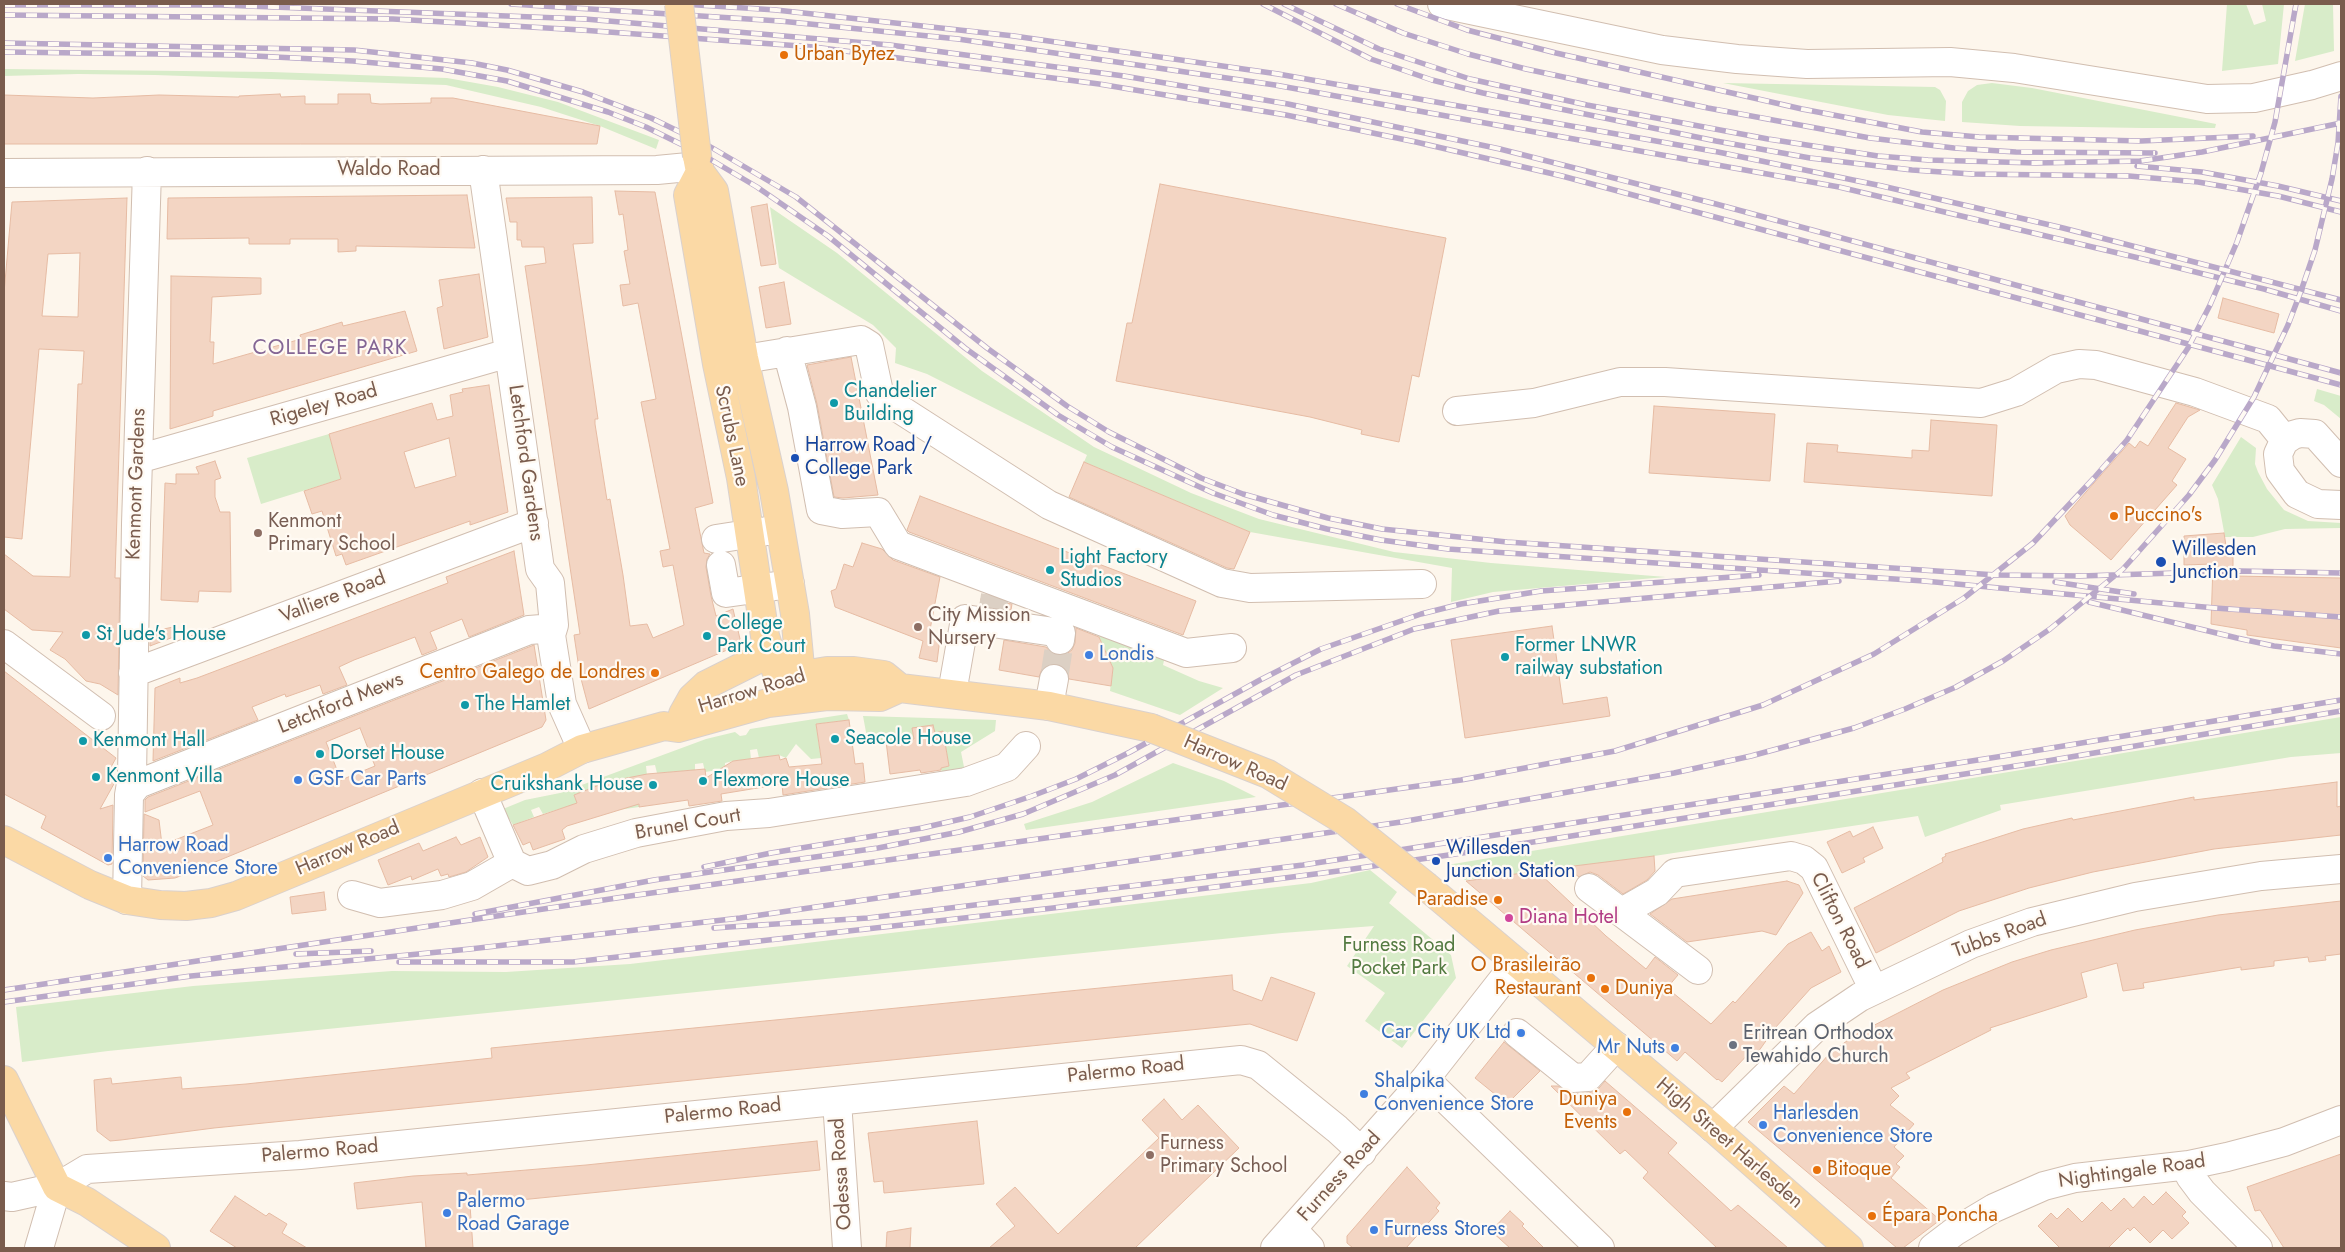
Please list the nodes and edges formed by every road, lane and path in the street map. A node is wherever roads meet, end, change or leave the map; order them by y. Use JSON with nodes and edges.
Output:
{"nodes":[{"id":1,"x":679,"y":4,"type":"edge"},
{"id":2,"x":1442,"y":4,"type":"edge"},
{"id":3,"x":2341,"y":76,"type":"edge"},
{"id":4,"x":699,"y":165,"type":"junction"},
{"id":5,"x":483,"y":170,"type":"junction"},
{"id":6,"x":147,"y":172,"type":"junction"},
{"id":7,"x":4,"y":173,"type":"edge"},
{"id":8,"x":787,"y":350,"type":"junction"},
{"id":9,"x":509,"y":353,"type":"junction"},
{"id":10,"x":744,"y":358,"type":"junction"},
{"id":11,"x":716,"y":364,"type":"junction"},
{"id":12,"x":1456,"y":411,"type":"dead end"},
{"id":13,"x":2285,"y":440,"type":"junction"},
{"id":14,"x":138,"y":459,"type":"junction"},
{"id":15,"x":2341,"y":463,"type":"edge"},
{"id":16,"x":2341,"y":505,"type":"edge"},
{"id":17,"x":534,"y":523,"type":"junction"},
{"id":18,"x":780,"y":529,"type":"junction"},
{"id":19,"x":750,"y":534,"type":"junction"},
{"id":20,"x":790,"y":584,"type":"junction"},
{"id":21,"x":1422,"y":584,"type":"dead end"},
{"id":22,"x":759,"y":589,"type":"junction"},
{"id":23,"x":1011,"y":612,"type":"tunnel mouth"},
{"id":24,"x":551,"y":635,"type":"junction"},
{"id":25,"x":4,"y":644,"type":"edge"},
{"id":26,"x":768,"y":647,"type":"junction"},
{"id":27,"x":1232,"y":648,"type":"dead end"},
{"id":28,"x":133,"y":673,"type":"junction"},
{"id":29,"x":1054,"y":679,"type":"tunnel mouth"},
{"id":30,"x":792,"y":688,"type":"junction"},
{"id":31,"x":952,"y":693,"type":"junction"},
{"id":32,"x":1050,"y":706,"type":"junction"},
{"id":33,"x":101,"y":716,"type":"dead end"},
{"id":34,"x":673,"y":720,"type":"junction"},
{"id":35,"x":1026,"y":746,"type":"dead end"},
{"id":36,"x":582,"y":749,"type":"junction"},
{"id":37,"x":131,"y":792,"type":"junction"},
{"id":38,"x":482,"y":793,"type":"junction"},
{"id":39,"x":6,"y":847,"type":"edge"},
{"id":40,"x":512,"y":863,"type":"junction"},
{"id":41,"x":2341,"y":869,"type":"edge"},
{"id":42,"x":1589,"y":888,"type":"dead end"},
{"id":43,"x":352,"y":896,"type":"dead end"},
{"id":44,"x":127,"y":900,"type":"junction"},
{"id":45,"x":1622,"y":912,"type":"junction"},
{"id":46,"x":1516,"y":963,"type":"junction"},
{"id":47,"x":1698,"y":970,"type":"dead end"},
{"id":48,"x":1874,"y":990,"type":"junction"},
{"id":49,"x":1517,"y":1033,"type":"dead end"},
{"id":50,"x":1616,"y":1046,"type":"junction"},
{"id":51,"x":1424,"y":1079,"type":"junction"},
{"id":52,"x":4,"y":1080,"type":"edge"},
{"id":53,"x":837,"y":1101,"type":"junction"},
{"id":54,"x":2341,"y":1120,"type":"edge"},
{"id":55,"x":1713,"y":1128,"type":"junction"},
{"id":56,"x":1362,"y":1152,"type":"junction"},
{"id":57,"x":2189,"y":1165,"type":"junction"},
{"id":58,"x":58,"y":1187,"type":"junction"},
{"id":59,"x":4,"y":1196,"type":"edge"},
{"id":60,"x":1292,"y":1242,"type":"edge"},
{"id":61,"x":39,"y":1248,"type":"edge"},
{"id":62,"x":156,"y":1248,"type":"edge"},
{"id":63,"x":847,"y":1248,"type":"edge"},
{"id":64,"x":1600,"y":1248,"type":"edge"},
{"id":65,"x":1849,"y":1248,"type":"edge"},
{"id":66,"x":1933,"y":1248,"type":"edge"},
{"id":67,"x":2258,"y":1248,"type":"edge"}],
"edges":[{"from":1,"to":4,"type":"main road","name":"Scrubs Lane","bridge":true},
{"from":2,"to":3,"type":"street"},
{"from":4,"to":5,"type":"street","name":"Waldo Road"},
{"from":4,"to":10,"type":"main road","name":"Scrubs Lane"},
{"from":4,"to":11,"type":"main road","name":"Scrubs Lane"},
{"from":5,"to":6,"type":"street","name":"Waldo Road"},
{"from":5,"to":9,"type":"street","name":"Letchford Gardens"},
{"from":6,"to":7,"type":"street","name":"Waldo Road"},
{"from":6,"to":14,"type":"street","name":"Kenmont Gardens"},
{"from":8,"to":10,"type":"street"},
{"from":8,"to":21,"type":"street"},
{"from":8,"to":27,"type":"street"},
{"from":9,"to":14,"type":"street","name":"Rigeley Road"},
{"from":9,"to":17,"type":"street","name":"Letchford Gardens"},
{"from":10,"to":11,"type":"street"},
{"from":10,"to":18,"type":"main road","name":"Scrubs Lane"},
{"from":11,"to":19,"type":"main road","name":"Scrubs Lane"},
{"from":12,"to":13,"type":"street"},
{"from":13,"to":15,"type":"street"},
{"from":13,"to":16,"type":"street"},
{"from":14,"to":28,"type":"street","name":"Kenmont Gardens"},
{"from":17,"to":24,"type":"street","name":"Letchford Gardens"},
{"from":17,"to":28,"type":"street","name":"Valliere Road"},
{"from":18,"to":19,"type":"street"},
{"from":18,"to":20,"type":"main road","name":"Scrubs Lane"},
{"from":19,"to":22,"type":"main road","name":"Scrubs Lane"},
{"from":19,"to":22,"type":"street"},
{"from":20,"to":22,"type":"street"},
{"from":20,"to":30,"type":"main road","name":"Scrubs Lane"},
{"from":22,"to":26,"type":"main road","name":"Scrubs Lane"},
{"from":23,"to":31,"type":"street"},
{"from":24,"to":36,"type":"street","name":"Letchford Gardens"},
{"from":24,"to":37,"type":"street","name":"Letchford Mews"},
{"from":25,"to":33,"type":"street"},
{"from":26,"to":30,"type":"main road","name":"Scrubs Lane"},
{"from":26,"to":34,"type":"main road"},
{"from":28,"to":37,"type":"street","name":"Kenmont Gardens"},
{"from":29,"to":32,"type":"street"},
{"from":30,"to":31,"type":"main road","name":"Harrow Road"},
{"from":30,"to":34,"type":"main road","name":"Harrow Road"},
{"from":31,"to":32,"type":"main road","name":"Harrow Road"},
{"from":32,"to":46,"type":"main road","name":"Harrow Road","bridge":true},
{"from":34,"to":36,"type":"main road","name":"Harrow Road"},
{"from":35,"to":40,"type":"street","name":"Brunel Court"},
{"from":36,"to":38,"type":"main road","name":"Harrow Road"},
{"from":37,"to":44,"type":"street","name":"Kenmont Gardens"},
{"from":38,"to":40,"type":"street"},
{"from":38,"to":44,"type":"main road","name":"Harrow Road"},
{"from":39,"to":44,"type":"main road","name":"Harrow Road"},
{"from":40,"to":43,"type":"street"},
{"from":41,"to":48,"type":"street","name":"Tubbs Road"},
{"from":42,"to":45,"type":"street"},
{"from":45,"to":47,"type":"street"},
{"from":45,"to":48,"type":"street","name":"Clifton Road"},
{"from":46,"to":50,"type":"main road","name":"High Street Harlesden"},
{"from":46,"to":51,"type":"street","name":"Furness Road"},
{"from":48,"to":55,"type":"street","name":"Tubbs Road"},
{"from":49,"to":50,"type":"street"},
{"from":50,"to":55,"type":"main road","name":"High Street Harlesden"},
{"from":51,"to":56,"type":"street","name":"Furness Road"},
{"from":51,"to":64,"type":"street"},
{"from":52,"to":58,"type":"main road"},
{"from":53,"to":56,"type":"street","name":"Palermo Road"},
{"from":53,"to":58,"type":"street","name":"Palermo Road"},
{"from":53,"to":63,"type":"street","name":"Odessa Road"},
{"from":54,"to":57,"type":"street","name":"Nightingale Road"},
{"from":55,"to":65,"type":"main road","name":"High Street Harlesden"},
{"from":56,"to":60,"type":"street","name":"Furness Road"},
{"from":57,"to":66,"type":"street","name":"Nightingale Road"},
{"from":57,"to":67,"type":"street"},
{"from":58,"to":59,"type":"street","name":"Palermo Road"},
{"from":58,"to":61,"type":"street"},
{"from":58,"to":62,"type":"main road"}]}
